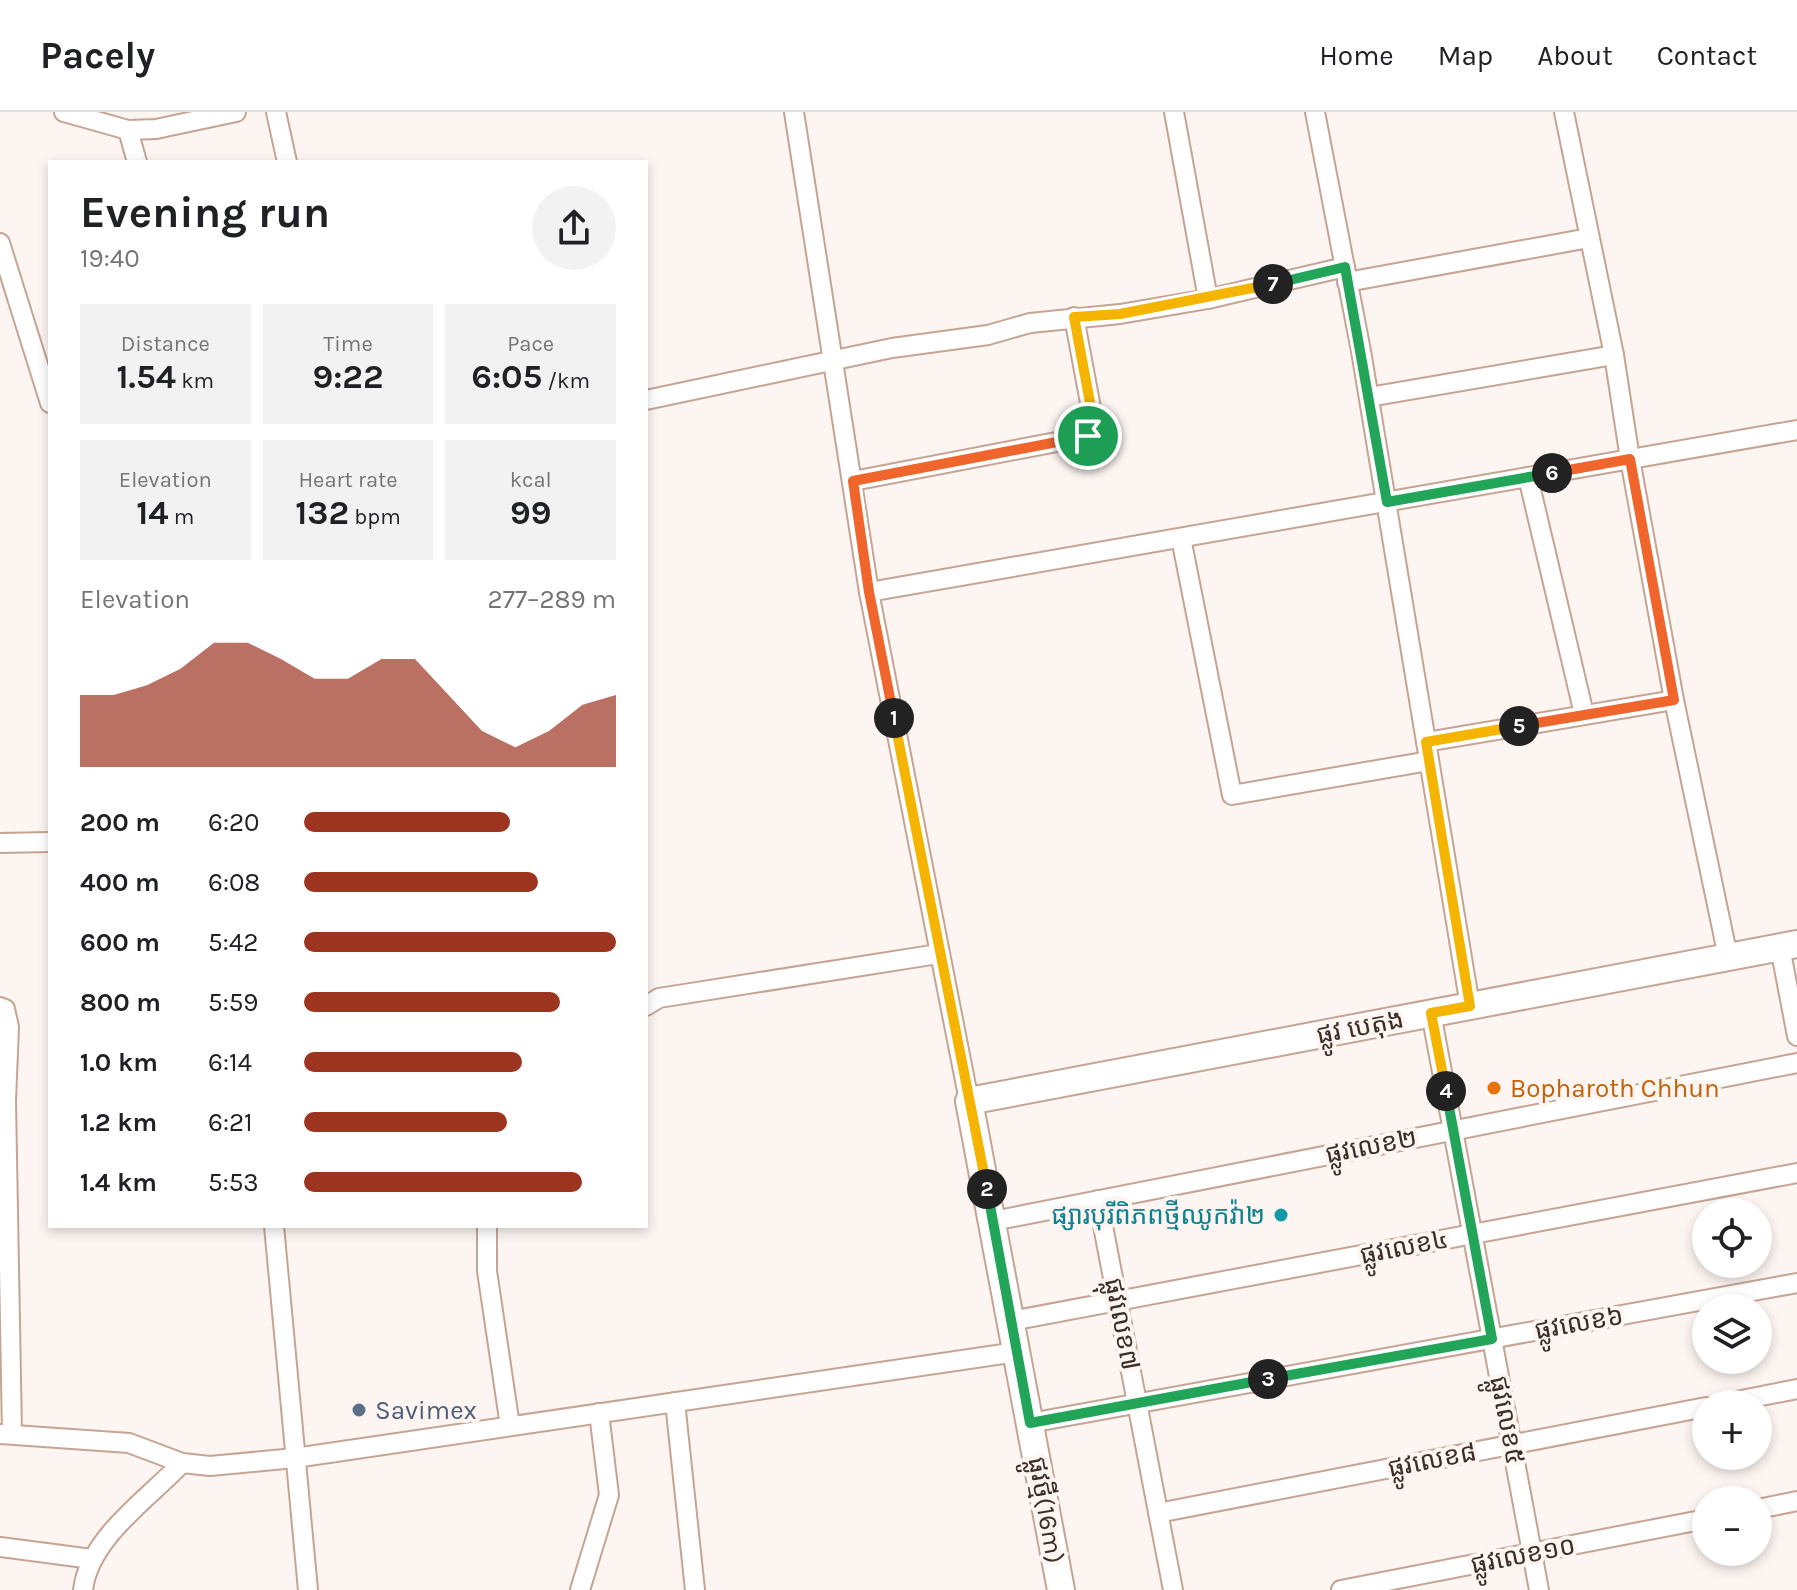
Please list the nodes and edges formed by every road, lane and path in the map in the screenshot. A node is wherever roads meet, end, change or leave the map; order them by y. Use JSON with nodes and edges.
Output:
{"nodes":[{"id":1,"x":64,"y":112,"type":"edge"},
{"id":2,"x":236,"y":112,"type":"edge"},
{"id":3,"x":276,"y":112,"type":"edge"},
{"id":4,"x":794,"y":112,"type":"edge"},
{"id":5,"x":1174,"y":112,"type":"edge"},
{"id":6,"x":1315,"y":112,"type":"edge"},
{"id":7,"x":1564,"y":112,"type":"edge"},
{"id":8,"x":128,"y":130,"type":"junction"},
{"id":9,"x":136,"y":160,"type":"edge"},
{"id":10,"x":287,"y":160,"type":"edge"},
{"id":11,"x":1589,"y":238,"type":"junction"},
{"id":12,"x":0,"y":243,"type":"edge"},
{"id":13,"x":1346,"y":274,"type":"junction"},
{"id":14,"x":7,"y":294,"type":"edge"},
{"id":15,"x":1208,"y":299,"type":"junction"},
{"id":16,"x":1074,"y":317,"type":"junction"},
{"id":17,"x":1614,"y":355,"type":"junction"},
{"id":18,"x":834,"y":363,"type":"junction"},
{"id":19,"x":1369,"y":397,"type":"junction"},
{"id":20,"x":48,"y":398,"type":"edge"},
{"id":21,"x":648,"y":400,"type":"edge"},
{"id":22,"x":1797,"y":430,"type":"edge"},
{"id":23,"x":1630,"y":459,"type":"junction"},
{"id":24,"x":1528,"y":477,"type":"junction"},
{"id":25,"x":853,"y":481,"type":"junction"},
{"id":26,"x":1387,"y":502,"type":"junction"},
{"id":27,"x":1181,"y":538,"type":"junction"},
{"id":28,"x":869,"y":592,"type":"junction"},
{"id":29,"x":1674,"y":700,"type":"junction"},
{"id":30,"x":1584,"y":714,"type":"junction"},
{"id":31,"x":1428,"y":752,"type":"junction"},
{"id":32,"x":48,"y":842,"type":"edge"},
{"id":33,"x":0,"y":843,"type":"edge"},
{"id":34,"x":1789,"y":945,"type":"edge"},
{"id":35,"x":938,"y":954,"type":"junction"},
{"id":36,"x":1728,"y":957,"type":"junction"},
{"id":37,"x":648,"y":1005,"type":"edge"},
{"id":38,"x":1470,"y":1006,"type":"junction"},
{"id":39,"x":0,"y":1007,"type":"edge"},
{"id":40,"x":1431,"y":1013,"type":"junction"},
{"id":41,"x":1797,"y":1036,"type":"edge"},
{"id":42,"x":1797,"y":1063,"type":"edge"},
{"id":43,"x":969,"y":1101,"type":"junction"},
{"id":44,"x":1453,"y":1130,"type":"junction"},
{"id":45,"x":1797,"y":1173,"type":"edge"},
{"id":46,"x":1098,"y":1200,"type":"junction"},
{"id":47,"x":993,"y":1221,"type":"junction"},
{"id":48,"x":274,"y":1228,"type":"edge"},
{"id":49,"x":487,"y":1228,"type":"edge"},
{"id":50,"x":1472,"y":1234,"type":"junction"},
{"id":51,"x":1797,"y":1283,"type":"edge"},
{"id":52,"x":1117,"y":1301,"type":"junction"},
{"id":53,"x":1011,"y":1321,"type":"junction"},
{"id":54,"x":1492,"y":1339,"type":"junction"},
{"id":55,"x":1017,"y":1352,"type":"junction"},
{"id":56,"x":1797,"y":1389,"type":"edge"},
{"id":57,"x":1772,"y":1394,"type":"edge"},
{"id":58,"x":675,"y":1402,"type":"junction"},
{"id":59,"x":1137,"y":1403,"type":"junction"},
{"id":60,"x":1692,"y":1410,"type":"edge"},
{"id":61,"x":599,"y":1413,"type":"junction"},
{"id":62,"x":1030,"y":1423,"type":"junction"},
{"id":63,"x":510,"y":1426,"type":"junction"},
{"id":64,"x":6,"y":1434,"type":"edge"},
{"id":65,"x":1512,"y":1445,"type":"junction"},
{"id":66,"x":295,"y":1458,"type":"junction"},
{"id":67,"x":182,"y":1463,"type":"junction"},
{"id":68,"x":1797,"y":1501,"type":"edge"},
{"id":69,"x":1772,"y":1506,"type":"edge"},
{"id":70,"x":1158,"y":1513,"type":"junction"},
{"id":71,"x":1692,"y":1522,"type":"edge"},
{"id":72,"x":0,"y":1547,"type":"edge"},
{"id":73,"x":1532,"y":1553,"type":"junction"},
{"id":74,"x":92,"y":1559,"type":"junction"},
{"id":75,"x":83,"y":1590,"type":"edge"},
{"id":76,"x":308,"y":1590,"type":"edge"},
{"id":77,"x":580,"y":1590,"type":"edge"},
{"id":78,"x":695,"y":1590,"type":"edge"},
{"id":79,"x":1061,"y":1590,"type":"edge"},
{"id":80,"x":1173,"y":1590,"type":"edge"},
{"id":81,"x":1341,"y":1590,"type":"edge"},
{"id":82,"x":1539,"y":1590,"type":"edge"}],
"edges":[{"from":1,"to":8,"type":"street"},
{"from":2,"to":8,"type":"street"},
{"from":3,"to":10,"type":"street"},
{"from":4,"to":18,"type":"street"},
{"from":5,"to":15,"type":"street"},
{"from":6,"to":13,"type":"street"},
{"from":7,"to":11,"type":"street"},
{"from":8,"to":9,"type":"street"},
{"from":11,"to":13,"type":"street"},
{"from":11,"to":17,"type":"street"},
{"from":12,"to":14,"type":"street"},
{"from":13,"to":15,"type":"street"},
{"from":13,"to":19,"type":"street"},
{"from":14,"to":20,"type":"street"},
{"from":15,"to":16,"type":"street"},
{"from":16,"to":18,"type":"street"},
{"from":16,"to":25,"type":"street"},
{"from":17,"to":19,"type":"street"},
{"from":17,"to":23,"type":"street"},
{"from":18,"to":21,"type":"street"},
{"from":18,"to":25,"type":"street"},
{"from":19,"to":26,"type":"street"},
{"from":22,"to":23,"type":"street"},
{"from":23,"to":24,"type":"street"},
{"from":23,"to":29,"type":"street"},
{"from":24,"to":26,"type":"street"},
{"from":24,"to":30,"type":"street"},
{"from":25,"to":28,"type":"street"},
{"from":26,"to":27,"type":"street"},
{"from":26,"to":31,"type":"street"},
{"from":27,"to":28,"type":"street"},
{"from":27,"to":31,"type":"street"},
{"from":28,"to":35,"type":"street"},
{"from":29,"to":30,"type":"street"},
{"from":29,"to":36,"type":"street"},
{"from":30,"to":31,"type":"street"},
{"from":31,"to":38,"type":"street"},
{"from":32,"to":33,"type":"street"},
{"from":34,"to":36,"type":"street","name":"ផ្លូវ បេតុង"},
{"from":34,"to":41,"type":"street"},
{"from":35,"to":37,"type":"street"},
{"from":35,"to":43,"type":"street"},
{"from":36,"to":38,"type":"street","name":"ផ្លូវ បេតុង"},
{"from":38,"to":40,"type":"street","name":"ផ្លូវ បេតុង"},
{"from":39,"to":64,"type":"street"},
{"from":40,"to":43,"type":"street","name":"ផ្លូវ បេតុង"},
{"from":40,"to":44,"type":"street","name":"ផ្លូវលេខ៥"},
{"from":42,"to":44,"type":"street","name":"ផ្លូវលេខ២"},
{"from":43,"to":47,"type":"street","name":"ផ្លូវថ្មី(16m)"},
{"from":44,"to":46,"type":"street","name":"ផ្លូវលេខ២"},
{"from":44,"to":50,"type":"street","name":"ផ្លូវលេខ៥"},
{"from":45,"to":50,"type":"street","name":"ផ្លូវលេខ៤"},
{"from":46,"to":47,"type":"street","name":"ផ្លូវលេខ២"},
{"from":46,"to":52,"type":"street","name":"ផ្លុវលេខ៧"},
{"from":47,"to":53,"type":"street","name":"ផ្លូវថ្មី(16m)"},
{"from":48,"to":66,"type":"street"},
{"from":49,"to":63,"type":"street"},
{"from":50,"to":52,"type":"street","name":"ផ្លូវលេខ៤"},
{"from":50,"to":54,"type":"street","name":"ផ្លូវលេខ៥"},
{"from":51,"to":54,"type":"street","name":"ផ្លូវលេខ៦"},
{"from":52,"to":53,"type":"street","name":"ផ្លូវលេខ៤"},
{"from":52,"to":59,"type":"street","name":"ផ្លុវលេខ៧"},
{"from":53,"to":55,"type":"street","name":"ផ្លូវថ្មី(16m)"},
{"from":54,"to":59,"type":"street","name":"ផ្លូវលេខ៦"},
{"from":54,"to":65,"type":"street","name":"ផ្លូវលេខ៥"},
{"from":55,"to":58,"type":"street"},
{"from":55,"to":62,"type":"street","name":"ផ្លូវថ្មី(16m)"},
{"from":56,"to":57,"type":"street"},
{"from":58,"to":61,"type":"street"},
{"from":58,"to":78,"type":"street"},
{"from":59,"to":62,"type":"street","name":"ផ្លូវលេខ៦"},
{"from":59,"to":70,"type":"street","name":"ផ្លុវលេខ៧"},
{"from":60,"to":65,"type":"street","name":"ផ្លូវលេខ៨"},
{"from":61,"to":63,"type":"street"},
{"from":61,"to":77,"type":"street"},
{"from":62,"to":79,"type":"street","name":"ផ្លូវថ្មី(16m)"},
{"from":63,"to":66,"type":"street"},
{"from":64,"to":67,"type":"street"},
{"from":65,"to":70,"type":"street","name":"ផ្លូវលេខ៨"},
{"from":65,"to":73,"type":"street","name":"ផ្លូវលេខ៥"},
{"from":66,"to":67,"type":"street"},
{"from":66,"to":76,"type":"street"},
{"from":67,"to":74,"type":"street"},
{"from":68,"to":69,"type":"street"},
{"from":70,"to":80,"type":"street","name":"ផ្លុវលេខ៧"},
{"from":71,"to":73,"type":"street","name":"ផ្លូវលេខ១០"},
{"from":72,"to":74,"type":"street"},
{"from":73,"to":81,"type":"street","name":"ផ្លូវលេខ១០"},
{"from":73,"to":82,"type":"street","name":"ផ្លូវលេខ៥"},
{"from":74,"to":75,"type":"street"}]}
